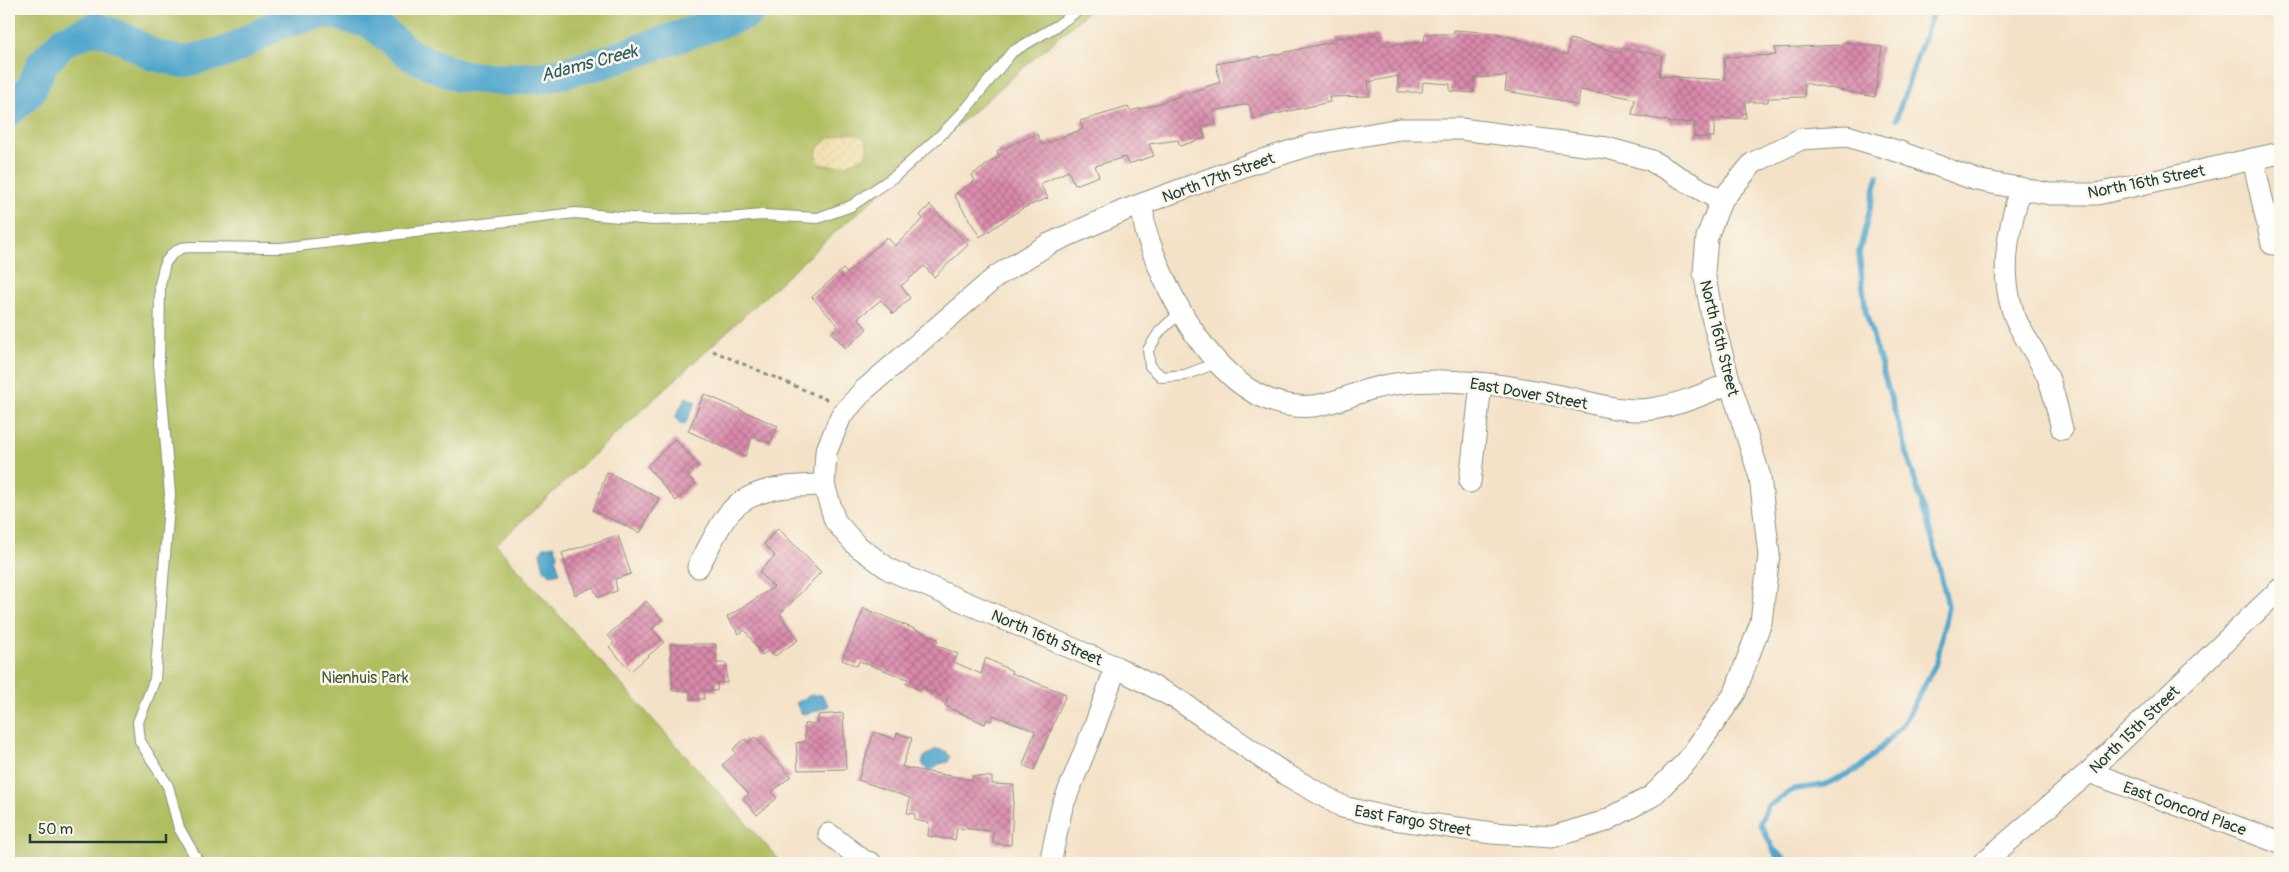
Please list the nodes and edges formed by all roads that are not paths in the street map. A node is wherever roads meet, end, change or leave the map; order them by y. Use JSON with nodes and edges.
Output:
{"nodes":[{"id":1,"x":1080,"y":9,"type":"edge"},
{"id":2,"x":2280,"y":153,"type":"edge"},
{"id":3,"x":2253,"y":159,"type":"junction"},
{"id":4,"x":2020,"y":188,"type":"junction"},
{"id":5,"x":1721,"y":201,"type":"junction"},
{"id":6,"x":1142,"y":204,"type":"junction"},
{"id":7,"x":2272,"y":244,"type":"dead end"},
{"id":8,"x":1181,"y":312,"type":"junction"},
{"id":9,"x":1219,"y":362,"type":"junction"},
{"id":10,"x":1730,"y":383,"type":"junction"},
{"id":11,"x":1481,"y":384,"type":"junction"},
{"id":12,"x":2062,"y":429,"type":"dead end"},
{"id":13,"x":1470,"y":482,"type":"dead end"},
{"id":14,"x":824,"y":484,"type":"junction"},
{"id":15,"x":698,"y":567,"type":"dead end"},
{"id":16,"x":2280,"y":589,"type":"edge"},
{"id":17,"x":1116,"y":667,"type":"junction"},
{"id":18,"x":2089,"y":772,"type":"junction"},
{"id":19,"x":1652,"y":796,"type":"joint"},
{"id":20,"x":830,"y":834,"type":"dead end"},
{"id":21,"x":2280,"y":843,"type":"edge"},
{"id":22,"x":199,"y":863,"type":"edge"},
{"id":23,"x":871,"y":863,"type":"edge"},
{"id":24,"x":1050,"y":863,"type":"edge"},
{"id":25,"x":1983,"y":863,"type":"edge"}],
"edges":[{"from":1,"to":22,"type":"lane"},
{"from":2,"to":3,"type":"street","name":"North 16th Street"},
{"from":3,"to":4,"type":"street","name":"North 16th Street"},
{"from":3,"to":7,"type":"street"},
{"from":4,"to":5,"type":"street","name":"North 16th Street"},
{"from":4,"to":12,"type":"street"},
{"from":5,"to":6,"type":"street","name":"North 17th Street"},
{"from":5,"to":10,"type":"street","name":"North 16th Street"},
{"from":6,"to":8,"type":"street","name":"East Dover Street"},
{"from":6,"to":14,"type":"street","name":"North 17th Street"},
{"from":8,"to":9,"type":"street","name":"East Dover Street"},
{"from":8,"to":9,"type":"lane"},
{"from":9,"to":11,"type":"street","name":"East Dover Street"},
{"from":10,"to":11,"type":"street","name":"East Dover Street"},
{"from":10,"to":19,"type":"street","name":"North 16th Street"},
{"from":11,"to":13,"type":"street"},
{"from":14,"to":15,"type":"street"},
{"from":14,"to":17,"type":"street","name":"North 16th Street"},
{"from":16,"to":18,"type":"street","name":"North 15th Street"},
{"from":17,"to":19,"type":"street","name":"East Fargo Street"},
{"from":17,"to":24,"type":"street","name":"North 16th Street"},
{"from":18,"to":21,"type":"street","name":"East Concord Place"},
{"from":18,"to":25,"type":"street","name":"North 15th Street"},
{"from":20,"to":23,"type":"street"}]}
